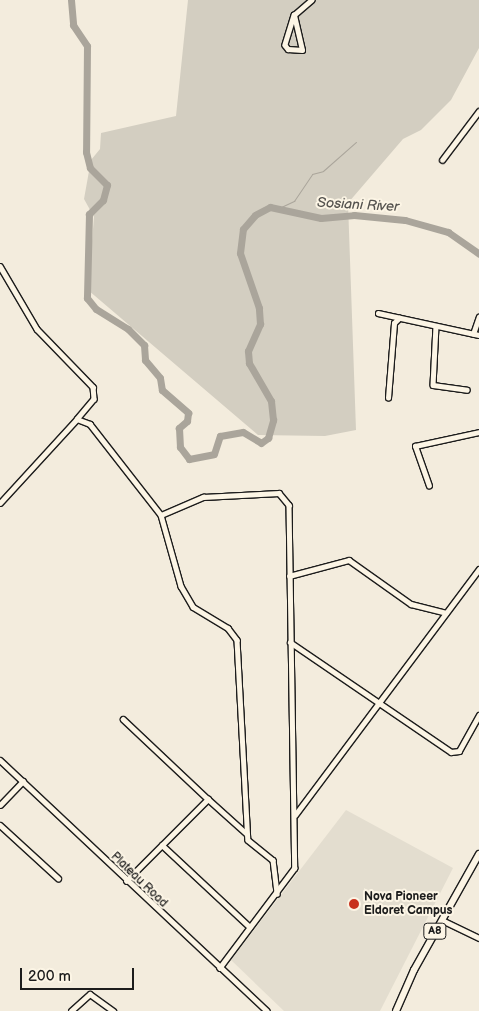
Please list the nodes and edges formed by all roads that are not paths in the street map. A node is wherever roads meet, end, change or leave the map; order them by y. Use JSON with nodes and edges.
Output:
{"nodes":[{"id":1,"x":311,"y":0,"type":"edge"},
{"id":2,"x":294,"y":16,"type":"junction"},
{"id":3,"x":479,"y":111,"type":"edge"},
{"id":4,"x":442,"y":160,"type":"dead end"},
{"id":5,"x":0,"y":266,"type":"edge"},
{"id":6,"x":378,"y":313,"type":"dead end"},
{"id":7,"x":479,"y":317,"type":"edge"},
{"id":8,"x":399,"y":318,"type":"junction"},
{"id":9,"x":436,"y":326,"type":"junction"},
{"id":10,"x":473,"y":334,"type":"junction"},
{"id":11,"x":479,"y":335,"type":"edge"},
{"id":12,"x":467,"y":390,"type":"dead end"},
{"id":13,"x":388,"y":398,"type":"dead end"},
{"id":14,"x":77,"y":419,"type":"junction"},
{"id":15,"x":479,"y":432,"type":"edge"},
{"id":16,"x":429,"y":486,"type":"dead end"},
{"id":17,"x":0,"y":503,"type":"edge"},
{"id":18,"x":161,"y":515,"type":"junction"},
{"id":19,"x":479,"y":568,"type":"edge"},
{"id":20,"x":290,"y":576,"type":"junction"},
{"id":21,"x":446,"y":613,"type":"junction"},
{"id":22,"x":290,"y":642,"type":"junction"},
{"id":23,"x":377,"y":704,"type":"junction"},
{"id":24,"x":479,"y":714,"type":"edge"},
{"id":25,"x":124,"y":719,"type":"dead end"},
{"id":26,"x":0,"y":760,"type":"edge"},
{"id":27,"x":23,"y":781,"type":"junction"},
{"id":28,"x":208,"y":799,"type":"junction"},
{"id":29,"x":0,"y":805,"type":"edge"},
{"id":30,"x":295,"y":815,"type":"junction"},
{"id":31,"x":0,"y":825,"type":"edge"},
{"id":32,"x":247,"y":834,"type":"junction"},
{"id":33,"x":162,"y":845,"type":"junction"},
{"id":34,"x":479,"y":854,"type":"edge"},
{"id":35,"x":58,"y":878,"type":"dead end"},
{"id":36,"x":126,"y":881,"type":"junction"},
{"id":37,"x":277,"y":894,"type":"junction"},
{"id":38,"x":442,"y":920,"type":"junction"},
{"id":39,"x":250,"y":927,"type":"junction"},
{"id":40,"x":479,"y":938,"type":"edge"},
{"id":41,"x":220,"y":968,"type":"junction"},
{"id":42,"x":71,"y":1011,"type":"edge"},
{"id":43,"x":113,"y":1011,"type":"edge"},
{"id":44,"x":267,"y":1011,"type":"edge"},
{"id":45,"x":396,"y":1011,"type":"edge"}],
"edges":[{"from":1,"to":2,"type":"street"},
{"from":2,"to":2,"type":"street"},
{"from":3,"to":4,"type":"street"},
{"from":5,"to":14,"type":"street"},
{"from":6,"to":8,"type":"street"},
{"from":7,"to":10,"type":"street"},
{"from":8,"to":9,"type":"street"},
{"from":8,"to":13,"type":"street"},
{"from":9,"to":10,"type":"street"},
{"from":9,"to":12,"type":"street"},
{"from":10,"to":11,"type":"street"},
{"from":14,"to":17,"type":"street"},
{"from":14,"to":18,"type":"street"},
{"from":15,"to":16,"type":"street"},
{"from":18,"to":20,"type":"street"},
{"from":18,"to":32,"type":"street"},
{"from":19,"to":21,"type":"street"},
{"from":20,"to":21,"type":"street"},
{"from":20,"to":22,"type":"street"},
{"from":21,"to":23,"type":"street"},
{"from":22,"to":23,"type":"street"},
{"from":22,"to":30,"type":"street"},
{"from":23,"to":24,"type":"street"},
{"from":23,"to":30,"type":"street"},
{"from":25,"to":28,"type":"street"},
{"from":26,"to":27,"type":"street","name":"Plateau Road"},
{"from":27,"to":29,"type":"street"},
{"from":27,"to":36,"type":"street","name":"Plateau Road"},
{"from":28,"to":32,"type":"street"},
{"from":28,"to":33,"type":"street"},
{"from":30,"to":37,"type":"street"},
{"from":31,"to":35,"type":"street"},
{"from":32,"to":37,"type":"street"},
{"from":33,"to":36,"type":"street"},
{"from":33,"to":39,"type":"street"},
{"from":34,"to":38,"type":"highway","number":"A8"},
{"from":36,"to":41,"type":"street","name":"Plateau Road"},
{"from":37,"to":39,"type":"street"},
{"from":38,"to":40,"type":"street"},
{"from":38,"to":45,"type":"highway","number":"A8"},
{"from":39,"to":41,"type":"street"},
{"from":41,"to":44,"type":"street","name":"Plateau Road"},
{"from":42,"to":43,"type":"street"}]}
